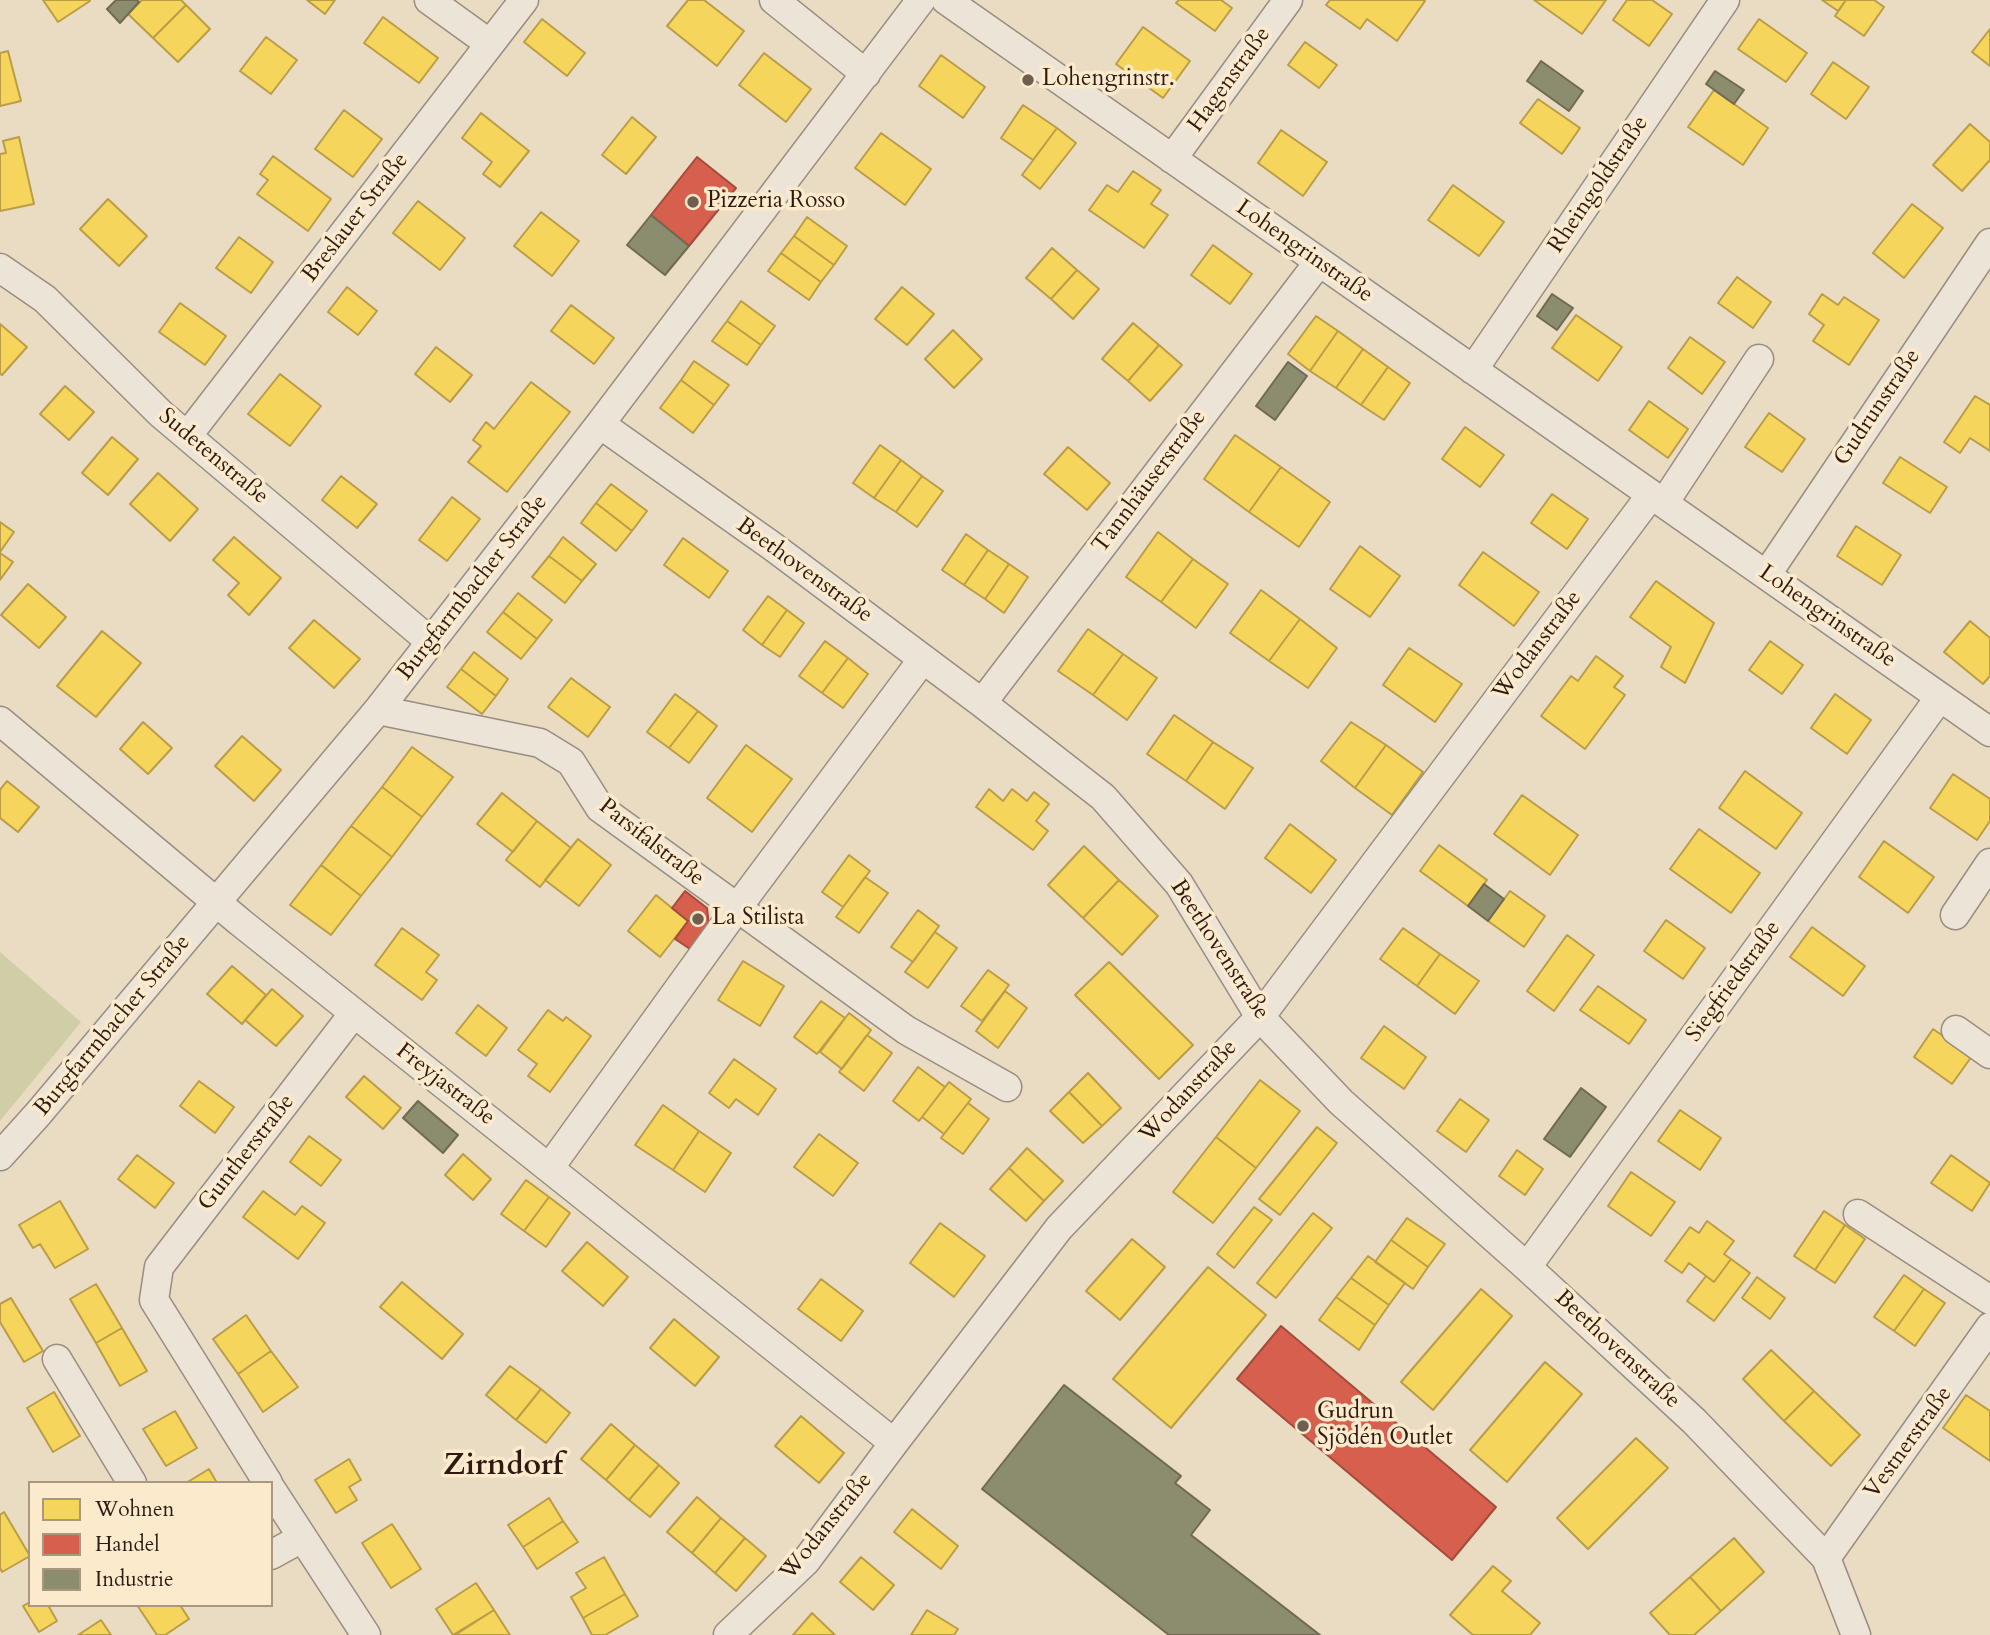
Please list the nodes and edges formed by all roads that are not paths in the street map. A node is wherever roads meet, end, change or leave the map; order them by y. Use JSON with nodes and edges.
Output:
{"nodes":[{"id":1,"x":429,"y":0,"type":"edge"},
{"id":2,"x":524,"y":0,"type":"edge"},
{"id":3,"x":774,"y":0,"type":"edge"},
{"id":4,"x":921,"y":0,"type":"edge"},
{"id":5,"x":946,"y":0,"type":"edge"},
{"id":6,"x":1288,"y":0,"type":"edge"},
{"id":7,"x":1726,"y":0,"type":"edge"},
{"id":8,"x":490,"y":44,"type":"junction"},
{"id":9,"x":866,"y":74,"type":"junction"},
{"id":10,"x":1172,"y":159,"type":"junction"},
{"id":11,"x":1990,"y":243,"type":"edge"},
{"id":12,"x":1318,"y":262,"type":"junction"},
{"id":13,"x":0,"y":268,"type":"edge"},
{"id":14,"x":1759,"y":359,"type":"dead end"},
{"id":15,"x":1473,"y":370,"type":"junction"},
{"id":16,"x":600,"y":424,"type":"junction"},
{"id":17,"x":188,"y":435,"type":"junction"},
{"id":18,"x":1658,"y":499,"type":"junction"},
{"id":19,"x":1767,"y":574,"type":"junction"},
{"id":20,"x":431,"y":642,"type":"junction"},
{"id":21,"x":923,"y":659,"type":"junction"},
{"id":22,"x":1940,"y":697,"type":"junction"},
{"id":23,"x":982,"y":703,"type":"junction"},
{"id":24,"x":378,"y":710,"type":"junction"},
{"id":25,"x":0,"y":721,"type":"edge"},
{"id":26,"x":1990,"y":732,"type":"edge"},
{"id":27,"x":1990,"y":863,"type":"edge"},
{"id":28,"x":217,"y":903,"type":"junction"},
{"id":29,"x":737,"y":908,"type":"junction"},
{"id":30,"x":1955,"y":915,"type":"dead end"},
{"id":31,"x":354,"y":1013,"type":"junction"},
{"id":32,"x":1260,"y":1017,"type":"junction"},
{"id":33,"x":1956,"y":1030,"type":"dead end"},
{"id":34,"x":1990,"y":1054,"type":"edge"},
{"id":35,"x":1007,"y":1087,"type":"dead end"},
{"id":36,"x":0,"y":1156,"type":"edge"},
{"id":37,"x":550,"y":1167,"type":"junction"},
{"id":38,"x":1858,"y":1214,"type":"dead end"},
{"id":39,"x":1527,"y":1267,"type":"junction"},
{"id":40,"x":1990,"y":1300,"type":"edge"},
{"id":41,"x":1990,"y":1327,"type":"edge"},
{"id":42,"x":57,"y":1359,"type":"dead end"},
{"id":43,"x":1977,"y":1368,"type":"edge"},
{"id":44,"x":894,"y":1443,"type":"junction"},
{"id":45,"x":131,"y":1481,"type":"edge"},
{"id":46,"x":267,"y":1481,"type":"edge"},
{"id":47,"x":273,"y":1492,"type":"edge"},
{"id":48,"x":302,"y":1538,"type":"junction"},
{"id":49,"x":273,"y":1554,"type":"edge"},
{"id":50,"x":1826,"y":1558,"type":"junction"},
{"id":51,"x":366,"y":1635,"type":"edge"},
{"id":52,"x":728,"y":1635,"type":"edge"},
{"id":53,"x":1856,"y":1635,"type":"edge"}],
"edges":[{"from":1,"to":8,"type":"street"},
{"from":2,"to":8,"type":"street","name":"Breslauer Straße"},
{"from":3,"to":9,"type":"street"},
{"from":4,"to":9,"type":"street","name":"Burgfarrnbacher Straße"},
{"from":5,"to":10,"type":"street","name":"Lohengrinstraße"},
{"from":6,"to":10,"type":"street","name":"Hagenstraße"},
{"from":7,"to":15,"type":"street","name":"Rheingoldstraße"},
{"from":8,"to":17,"type":"street","name":"Breslauer Straße"},
{"from":9,"to":16,"type":"street","name":"Burgfarrnbacher Straße"},
{"from":10,"to":12,"type":"street","name":"Lohengrinstraße"},
{"from":11,"to":19,"type":"street","name":"Gudrunstraße"},
{"from":12,"to":15,"type":"street","name":"Lohengrinstraße"},
{"from":12,"to":23,"type":"street","name":"Tannhäuserstraße"},
{"from":13,"to":17,"type":"street","name":"Sudetenstraße"},
{"from":14,"to":18,"type":"street"},
{"from":15,"to":18,"type":"street","name":"Lohengrinstraße"},
{"from":16,"to":20,"type":"street","name":"Burgfarrnbacher Straße"},
{"from":16,"to":21,"type":"street","name":"Beethovenstraße"},
{"from":17,"to":20,"type":"street","name":"Sudetenstraße"},
{"from":18,"to":19,"type":"street","name":"Lohengrinstraße"},
{"from":18,"to":32,"type":"street","name":"Wodanstraße"},
{"from":19,"to":22,"type":"street","name":"Lohengrinstraße"},
{"from":20,"to":24,"type":"street","name":"Burgfarrnbacher Straße"},
{"from":21,"to":23,"type":"street","name":"Beethovenstraße"},
{"from":21,"to":29,"type":"street"},
{"from":22,"to":26,"type":"street","name":"Lohengrinstraße"},
{"from":22,"to":39,"type":"street","name":"Siegfriedstraße"},
{"from":23,"to":32,"type":"street","name":"Beethovenstraße"},
{"from":24,"to":28,"type":"street","name":"Burgfarrnbacher Straße"},
{"from":24,"to":29,"type":"street","name":"Parsifalstraße"},
{"from":25,"to":28,"type":"street","name":"Freyjastraße"},
{"from":27,"to":30,"type":"street"},
{"from":28,"to":31,"type":"street","name":"Freyjastraße"},
{"from":28,"to":36,"type":"street","name":"Burgfarrnbacher Straße"},
{"from":29,"to":35,"type":"street","name":"Parsifalstraße"},
{"from":29,"to":37,"type":"street"},
{"from":31,"to":37,"type":"street","name":"Freyjastraße"},
{"from":31,"to":46,"type":"street","name":"Guntherstraße"},
{"from":32,"to":39,"type":"street","name":"Beethovenstraße"},
{"from":32,"to":44,"type":"street","name":"Wodanstraße"},
{"from":33,"to":34,"type":"street"},
{"from":37,"to":44,"type":"street","name":"Freyjastraße"},
{"from":38,"to":40,"type":"street"},
{"from":39,"to":50,"type":"street","name":"Beethovenstraße"},
{"from":41,"to":43,"type":"street","name":"Vestnerstraße"},
{"from":42,"to":45,"type":"street"},
{"from":43,"to":50,"type":"street","name":"Vestnerstraße"},
{"from":44,"to":52,"type":"street","name":"Wodanstraße"},
{"from":47,"to":48,"type":"street"},
{"from":48,"to":49,"type":"street"},
{"from":48,"to":51,"type":"street"},
{"from":50,"to":53,"type":"street","name":"Beethovenstraße"}]}
